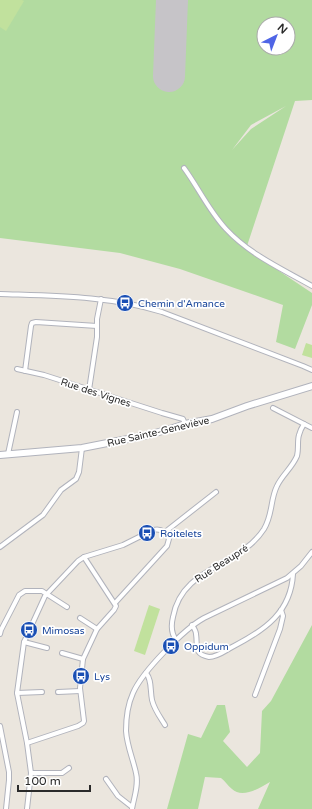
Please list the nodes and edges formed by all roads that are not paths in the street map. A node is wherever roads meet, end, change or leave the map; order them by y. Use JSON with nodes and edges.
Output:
{"nodes":[{"id":1,"x":184,"y":168,"type":"dead end"},
{"id":2,"x":312,"y":286,"type":"edge"},
{"id":3,"x":0,"y":294,"type":"edge"},
{"id":4,"x":100,"y":299,"type":"junction"},
{"id":5,"x":97,"y":326,"type":"junction"},
{"id":6,"x":17,"y":369,"type":"dead end"},
{"id":7,"x":312,"y":370,"type":"edge"},
{"id":8,"x":25,"y":371,"type":"junction"},
{"id":9,"x":312,"y":386,"type":"edge"},
{"id":10,"x":89,"y":390,"type":"junction"},
{"id":11,"x":273,"y":408,"type":"dead end"},
{"id":12,"x":16,"y":412,"type":"dead end"},
{"id":13,"x":183,"y":424,"type":"junction"},
{"id":14,"x":304,"y":424,"type":"junction"},
{"id":15,"x":312,"y":428,"type":"edge"},
{"id":16,"x":82,"y":448,"type":"junction"},
{"id":17,"x":8,"y":454,"type":"junction"},
{"id":18,"x":0,"y":455,"type":"edge"},
{"id":19,"x":216,"y":492,"type":"dead end"},
{"id":20,"x":165,"y":532,"type":"junction"},
{"id":21,"x":0,"y":547,"type":"edge"},
{"id":22,"x":312,"y":552,"type":"edge"},
{"id":23,"x":84,"y":557,"type":"junction"},
{"id":24,"x":293,"y":574,"type":"junction"},
{"id":25,"x":46,"y":594,"type":"junction"},
{"id":26,"x":115,"y":603,"type":"junction"},
{"id":27,"x":67,"y":607,"type":"dead end"},
{"id":28,"x":281,"y":610,"type":"junction"},
{"id":29,"x":80,"y":618,"type":"dead end"},
{"id":30,"x":192,"y":625,"type":"junction"},
{"id":31,"x":97,"y":629,"type":"junction"},
{"id":32,"x":0,"y":631,"type":"edge"},
{"id":33,"x":176,"y":640,"type":"junction"},
{"id":34,"x":24,"y":642,"type":"junction"},
{"id":35,"x":47,"y":648,"type":"dead end"},
{"id":36,"x":62,"y":653,"type":"dead end"},
{"id":37,"x":83,"y":659,"type":"junction"},
{"id":38,"x":146,"y":673,"type":"junction"},
{"id":39,"x":80,"y":690,"type":"junction"},
{"id":40,"x":42,"y":692,"type":"dead end"},
{"id":41,"x":58,"y":692,"type":"dead end"},
{"id":42,"x":17,"y":693,"type":"junction"},
{"id":43,"x":255,"y":695,"type":"dead end"},
{"id":44,"x":164,"y":725,"type":"dead end"},
{"id":45,"x":0,"y":726,"type":"edge"},
{"id":46,"x":27,"y":743,"type":"junction"},
{"id":47,"x":69,"y":768,"type":"dead end"},
{"id":48,"x":31,"y":774,"type":"junction"},
{"id":49,"x":106,"y":779,"type":"dead end"},
{"id":50,"x":27,"y":808,"type":"edge"},
{"id":51,"x":132,"y":808,"type":"edge"},
{"id":52,"x":6,"y":809,"type":"edge"},
{"id":53,"x":33,"y":809,"type":"edge"}],
"edges":[{"from":1,"to":2,"type":"street"},
{"from":3,"to":4,"type":"street"},
{"from":4,"to":5,"type":"street"},
{"from":4,"to":7,"type":"street"},
{"from":5,"to":8,"type":"street"},
{"from":5,"to":10,"type":"street"},
{"from":6,"to":8,"type":"street","name":"Rue des Vignes"},
{"from":8,"to":10,"type":"street","name":"Rue des Vignes"},
{"from":9,"to":13,"type":"street","name":"Rue Sainte-Geneviève"},
{"from":10,"to":13,"type":"street","name":"Rue des Vignes"},
{"from":11,"to":14,"type":"street"},
{"from":12,"to":17,"type":"street"},
{"from":13,"to":16,"type":"street","name":"Rue Sainte-Geneviève"},
{"from":14,"to":15,"type":"street"},
{"from":14,"to":33,"type":"street","name":"Rue Beaupré"},
{"from":16,"to":17,"type":"street","name":"Rue Sainte-Geneviève"},
{"from":16,"to":21,"type":"street"},
{"from":17,"to":18,"type":"street","name":"Rue Sainte-Geneviève"},
{"from":19,"to":20,"type":"street"},
{"from":20,"to":23,"type":"street"},
{"from":20,"to":26,"type":"street"},
{"from":22,"to":24,"type":"street"},
{"from":23,"to":25,"type":"street"},
{"from":23,"to":26,"type":"street"},
{"from":24,"to":28,"type":"street"},
{"from":24,"to":30,"type":"street"},
{"from":25,"to":27,"type":"street"},
{"from":25,"to":32,"type":"street"},
{"from":25,"to":34,"type":"street"},
{"from":26,"to":31,"type":"street"},
{"from":28,"to":30,"type":"street"},
{"from":28,"to":43,"type":"street"},
{"from":29,"to":31,"type":"street"},
{"from":30,"to":33,"type":"street"},
{"from":31,"to":37,"type":"street"},
{"from":33,"to":38,"type":"street"},
{"from":34,"to":35,"type":"street"},
{"from":34,"to":42,"type":"street"},
{"from":36,"to":37,"type":"street"},
{"from":37,"to":39,"type":"street"},
{"from":38,"to":44,"type":"street"},
{"from":38,"to":51,"type":"street"},
{"from":39,"to":41,"type":"street"},
{"from":39,"to":46,"type":"street"},
{"from":40,"to":42,"type":"street"},
{"from":42,"to":46,"type":"street"},
{"from":45,"to":52,"type":"street"},
{"from":46,"to":48,"type":"street"},
{"from":47,"to":48,"type":"street"},
{"from":48,"to":50,"type":"street"},
{"from":49,"to":51,"type":"street"},
{"from":50,"to":53,"type":"street"}]}
